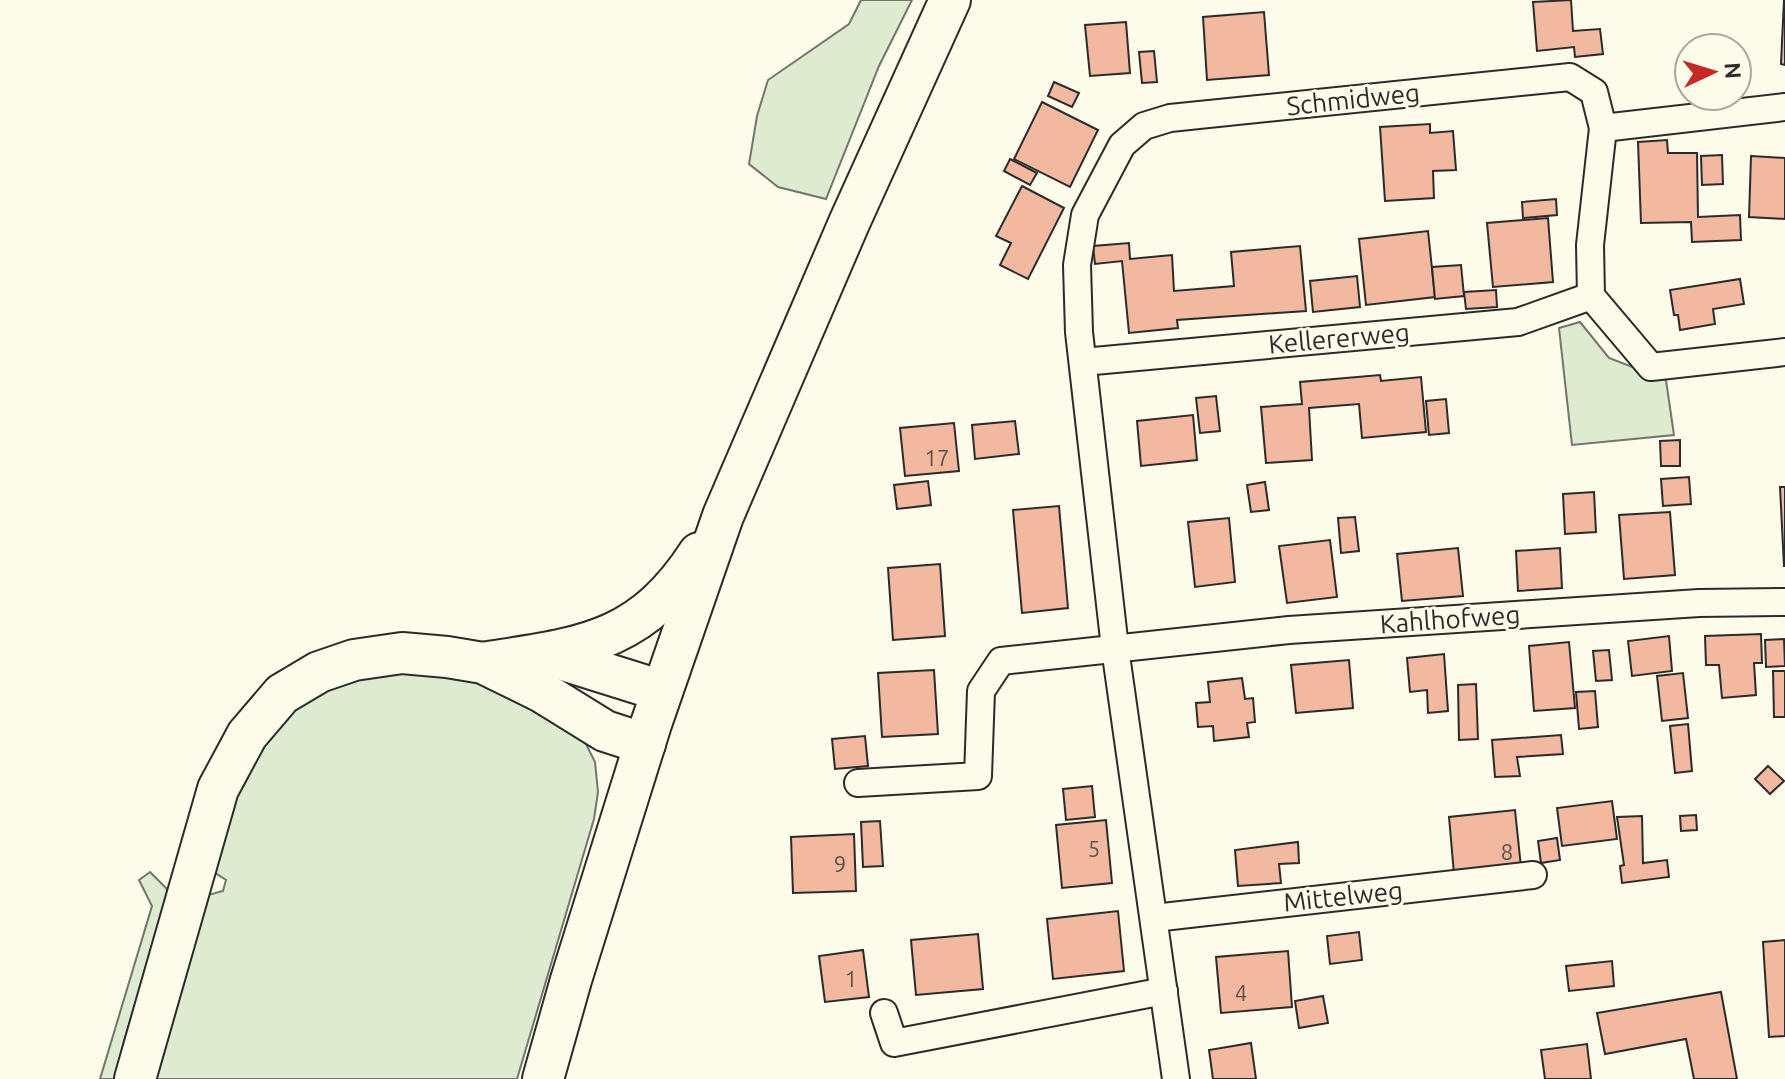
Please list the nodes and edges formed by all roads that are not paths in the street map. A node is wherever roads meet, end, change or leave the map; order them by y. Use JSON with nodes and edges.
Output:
{"nodes":[{"id":1,"x":950,"y":0,"type":"edge"},
{"id":2,"x":1785,"y":107,"type":"edge"},
{"id":3,"x":1603,"y":128,"type":"junction"},
{"id":4,"x":1591,"y":296,"type":"junction"},
{"id":5,"x":1785,"y":352,"type":"edge"},
{"id":6,"x":1083,"y":362,"type":"junction"},
{"id":7,"x":723,"y":516,"type":"junction"},
{"id":8,"x":1785,"y":602,"type":"edge"},
{"id":9,"x":1115,"y":648,"type":"junction"},
{"id":10,"x":543,"y":653,"type":"junction"},
{"id":11,"x":483,"y":663,"type":"junction"},
{"id":12,"x":662,"y":691,"type":"junction"},
{"id":13,"x":645,"y":744,"type":"junction"},
{"id":14,"x":858,"y":783,"type":"dead end"},
{"id":15,"x":1533,"y":875,"type":"dead end"},
{"id":16,"x":1154,"y":918,"type":"junction"},
{"id":17,"x":1164,"y":991,"type":"junction"},
{"id":18,"x":884,"y":1013,"type":"dead end"},
{"id":19,"x":135,"y":1079,"type":"edge"},
{"id":20,"x":543,"y":1079,"type":"edge"},
{"id":21,"x":1176,"y":1079,"type":"edge"}],
"edges":[{"from":1,"to":7,"type":"main road"},
{"from":2,"to":3,"type":"street"},
{"from":3,"to":4,"type":"street"},
{"from":3,"to":6,"type":"street","name":"Schmidweg"},
{"from":4,"to":5,"type":"street"},
{"from":4,"to":6,"type":"street","name":"Kellererweg"},
{"from":6,"to":9,"type":"street"},
{"from":7,"to":10,"type":"main road"},
{"from":7,"to":12,"type":"main road"},
{"from":8,"to":9,"type":"street","name":"Kahlhofweg"},
{"from":9,"to":14,"type":"street"},
{"from":9,"to":16,"type":"street"},
{"from":10,"to":11,"type":"main road"},
{"from":10,"to":12,"type":"main road"},
{"from":11,"to":13,"type":"main road"},
{"from":11,"to":19,"type":"main road"},
{"from":12,"to":13,"type":"main road"},
{"from":13,"to":20,"type":"main road"},
{"from":15,"to":16,"type":"street","name":"Mittelweg"},
{"from":16,"to":17,"type":"street"},
{"from":17,"to":18,"type":"street"},
{"from":17,"to":21,"type":"street"}]}
